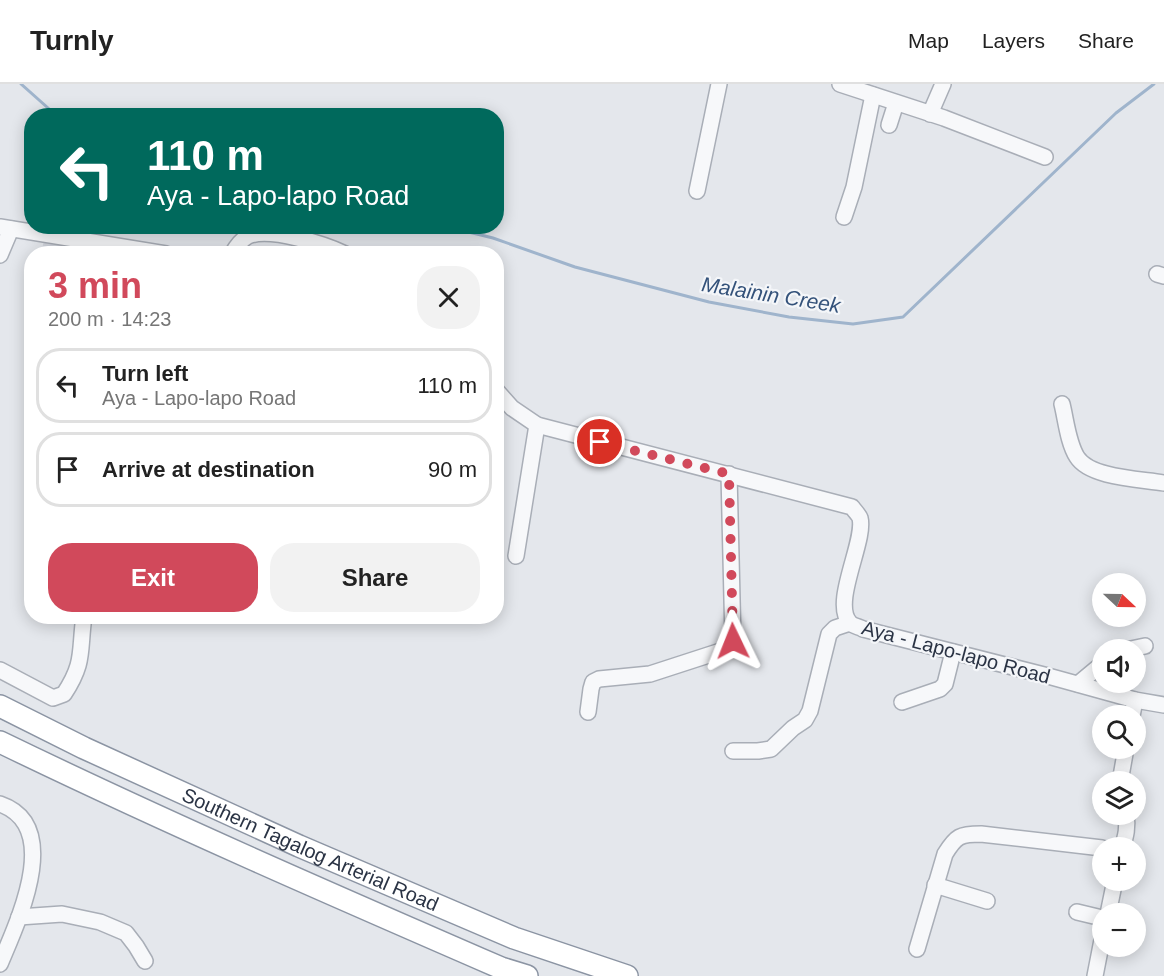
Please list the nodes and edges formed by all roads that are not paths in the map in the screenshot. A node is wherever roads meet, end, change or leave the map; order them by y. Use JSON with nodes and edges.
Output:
{"nodes":[{"id":1,"x":719,"y":84,"type":"edge"},
{"id":2,"x":840,"y":84,"type":"edge"},
{"id":3,"x":943,"y":84,"type":"edge"},
{"id":4,"x":873,"y":95,"type":"junction"},
{"id":5,"x":896,"y":102,"type":"junction"},
{"id":6,"x":930,"y":114,"type":"junction"},
{"id":7,"x":890,"y":125,"type":"dead end"},
{"id":8,"x":1045,"y":158,"type":"dead end"},
{"id":9,"x":697,"y":191,"type":"dead end"},
{"id":10,"x":844,"y":217,"type":"dead end"},
{"id":11,"x":6,"y":228,"type":"edge"},
{"id":12,"x":24,"y":231,"type":"edge"},
{"id":13,"x":38,"y":234,"type":"edge"},
{"id":14,"x":267,"y":234,"type":"edge"},
{"id":15,"x":267,"y":234,"type":"edge"},
{"id":16,"x":103,"y":246,"type":"edge"},
{"id":17,"x":238,"y":246,"type":"edge"},
{"id":18,"x":323,"y":246,"type":"edge"},
{"id":19,"x":0,"y":255,"type":"edge"},
{"id":20,"x":504,"y":399,"type":"edge"},
{"id":21,"x":1062,"y":404,"type":"dead end"},
{"id":22,"x":537,"y":425,"type":"junction"},
{"id":23,"x":729,"y":474,"type":"junction"},
{"id":24,"x":1164,"y":483,"type":"edge"},
{"id":25,"x":516,"y":556,"type":"dead end"},
{"id":26,"x":850,"y":623,"type":"junction"},
{"id":27,"x":84,"y":624,"type":"edge"},
{"id":28,"x":953,"y":652,"type":"junction"},
{"id":29,"x":0,"y":670,"type":"edge"},
{"id":30,"x":1092,"y":672,"type":"edge"},
{"id":31,"x":1078,"y":684,"type":"junction"},
{"id":32,"x":902,"y":702,"type":"dead end"},
{"id":33,"x":1126,"y":705,"type":"edge"},
{"id":34,"x":1164,"y":705,"type":"edge"},
{"id":35,"x":0,"y":706,"type":"edge"},
{"id":36,"x":1146,"y":707,"type":"edge"},
{"id":37,"x":588,"y":712,"type":"dead end"},
{"id":38,"x":0,"y":742,"type":"edge"},
{"id":39,"x":733,"y":751,"type":"dead end"},
{"id":40,"x":0,"y":804,"type":"edge"},
{"id":41,"x":1092,"y":847,"type":"edge"},
{"id":42,"x":935,"y":885,"type":"junction"},
{"id":43,"x":987,"y":901,"type":"dead end"},
{"id":44,"x":1077,"y":912,"type":"dead end"},
{"id":45,"x":1092,"y":916,"type":"edge"},
{"id":46,"x":20,"y":917,"type":"junction"},
{"id":47,"x":917,"y":949,"type":"dead end"},
{"id":48,"x":1099,"y":957,"type":"edge"},
{"id":49,"x":145,"y":962,"type":"dead end"},
{"id":50,"x":0,"y":964,"type":"edge"},
{"id":51,"x":527,"y":976,"type":"edge"},
{"id":52,"x":627,"y":976,"type":"edge"},
{"id":53,"x":1095,"y":976,"type":"edge"}],
"edges":[{"from":1,"to":9,"type":"street"},
{"from":2,"to":4,"type":"street"},
{"from":3,"to":6,"type":"street"},
{"from":4,"to":5,"type":"street"},
{"from":4,"to":10,"type":"street"},
{"from":5,"to":6,"type":"street"},
{"from":5,"to":7,"type":"street"},
{"from":6,"to":8,"type":"street"},
{"from":11,"to":12,"type":"street"},
{"from":11,"to":19,"type":"street"},
{"from":13,"to":16,"type":"street"},
{"from":14,"to":18,"type":"street"},
{"from":15,"to":17,"type":"street"},
{"from":20,"to":22,"type":"street","name":"Aya - Lapo-lapo Road"},
{"from":21,"to":24,"type":"street"},
{"from":22,"to":23,"type":"street","name":"Aya - Lapo-lapo Road"},
{"from":22,"to":25,"type":"street"},
{"from":23,"to":26,"type":"street","name":"Aya - Lapo-lapo Road"},
{"from":23,"to":37,"type":"street"},
{"from":26,"to":28,"type":"street","name":"Aya - Lapo-lapo Road"},
{"from":26,"to":39,"type":"street"},
{"from":27,"to":29,"type":"street"},
{"from":28,"to":31,"type":"street","name":"Aya - Lapo-lapo Road"},
{"from":28,"to":32,"type":"street"},
{"from":30,"to":31,"type":"street"},
{"from":31,"to":33,"type":"street","name":"Aya - Lapo-lapo Road"},
{"from":34,"to":36,"type":"street","name":"Aya - Lapo-lapo Road"},
{"from":35,"to":52,"type":"highway","name":"Southern Tagalog Arterial Road"},
{"from":38,"to":51,"type":"highway","name":"Southern Tagalog Arterial Road"},
{"from":40,"to":46,"type":"street"},
{"from":41,"to":42,"type":"street"},
{"from":42,"to":43,"type":"street"},
{"from":42,"to":47,"type":"street"},
{"from":44,"to":45,"type":"street"},
{"from":46,"to":49,"type":"street"},
{"from":46,"to":50,"type":"street"},
{"from":48,"to":53,"type":"street"}]}
